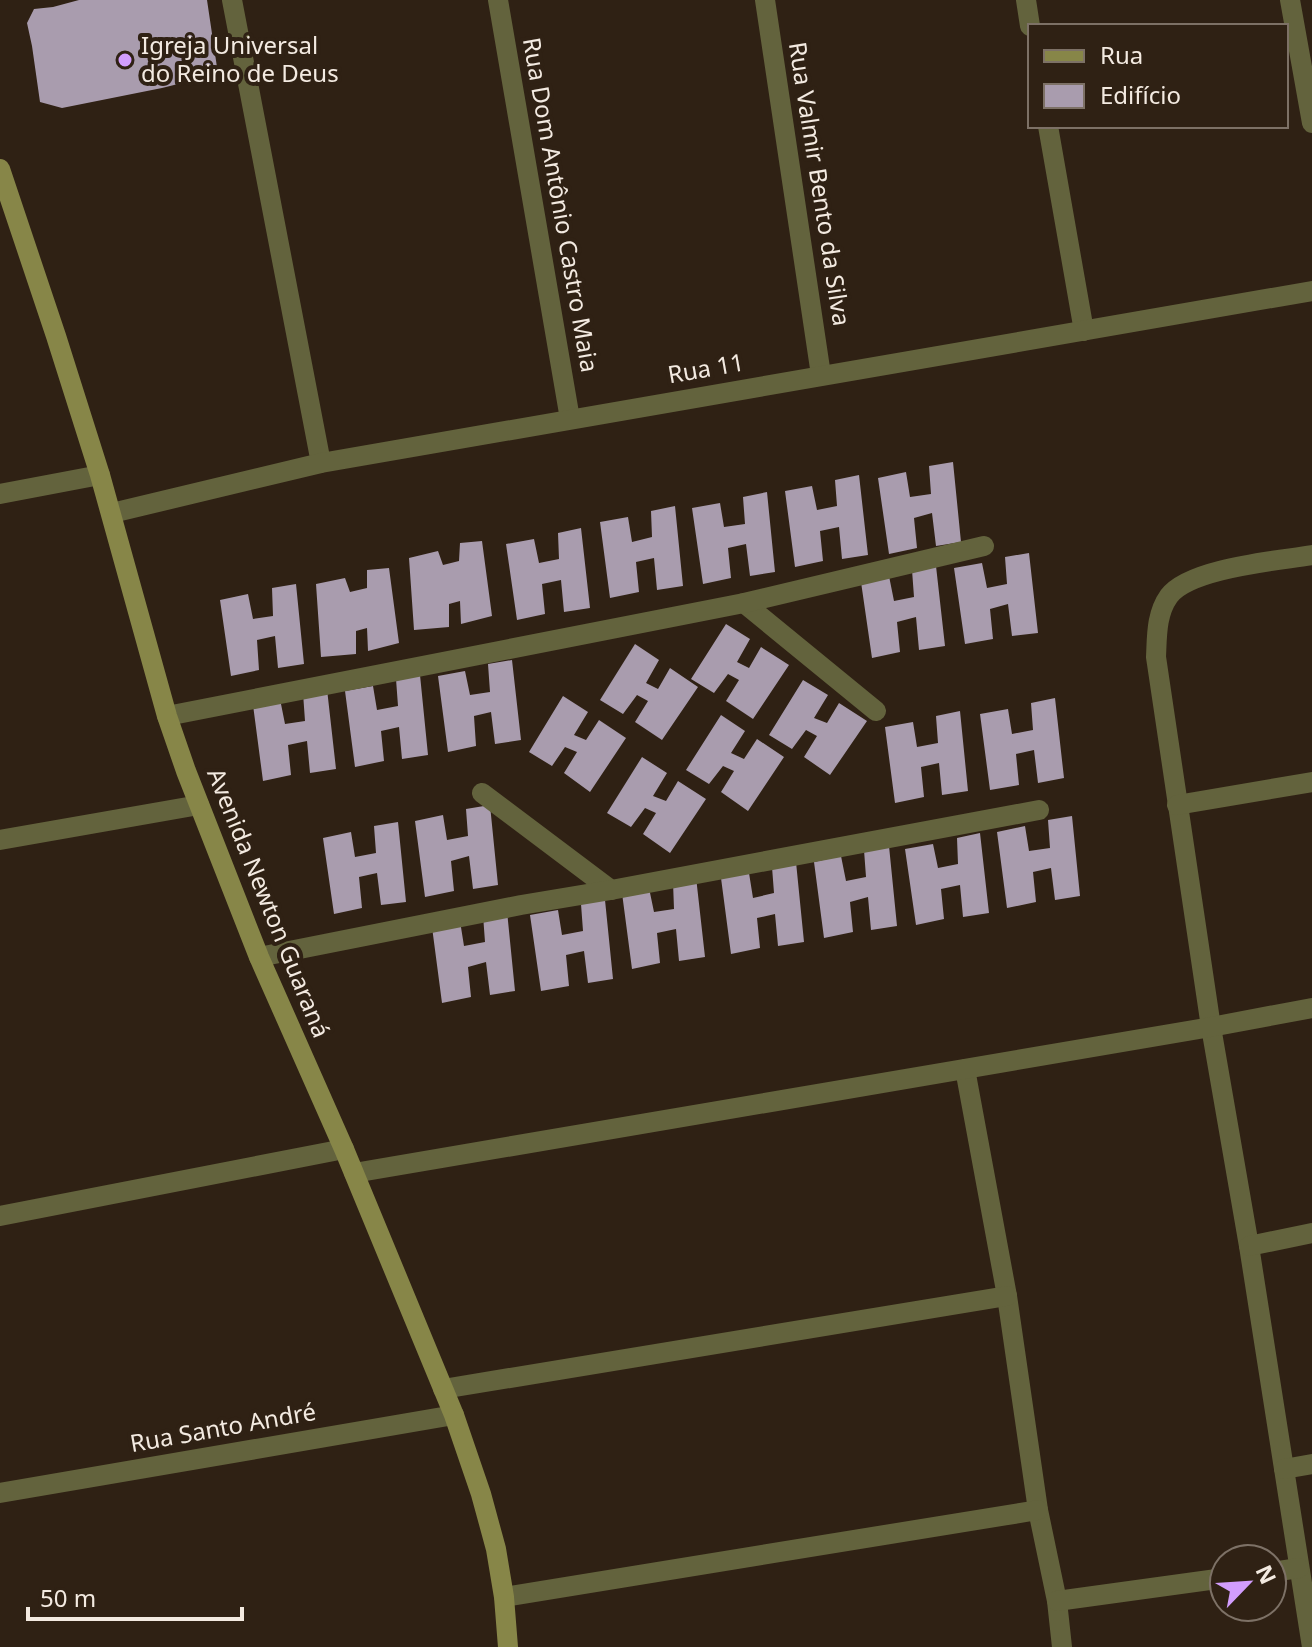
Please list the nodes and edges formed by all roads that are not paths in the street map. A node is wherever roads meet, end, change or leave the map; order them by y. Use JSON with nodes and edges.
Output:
{"nodes":[{"id":1,"x":232,"y":0,"type":"edge"},
{"id":2,"x":498,"y":0,"type":"edge"},
{"id":3,"x":765,"y":0,"type":"edge"},
{"id":4,"x":1026,"y":0,"type":"edge"},
{"id":5,"x":1290,"y":0,"type":"edge"},
{"id":6,"x":1030,"y":24,"type":"edge"},
{"id":7,"x":1312,"y":123,"type":"edge"},
{"id":8,"x":1048,"y":128,"type":"edge"},
{"id":9,"x":0,"y":169,"type":"edge"},
{"id":10,"x":1312,"y":291,"type":"edge"},
{"id":11,"x":1084,"y":331,"type":"junction"},
{"id":12,"x":821,"y":375,"type":"junction"},
{"id":13,"x":570,"y":419,"type":"junction"},
{"id":14,"x":321,"y":463,"type":"junction"},
{"id":15,"x":100,"y":475,"type":"junction"},
{"id":16,"x":0,"y":494,"type":"edge"},
{"id":17,"x":112,"y":513,"type":"junction"},
{"id":18,"x":984,"y":546,"type":"dead end"},
{"id":19,"x":1312,"y":555,"type":"edge"},
{"id":20,"x":744,"y":603,"type":"junction"},
{"id":21,"x":876,"y":711,"type":"dead end"},
{"id":22,"x":167,"y":716,"type":"junction"},
{"id":23,"x":1312,"y":782,"type":"edge"},
{"id":24,"x":482,"y":793,"type":"dead end"},
{"id":25,"x":199,"y":805,"type":"junction"},
{"id":26,"x":1177,"y":805,"type":"junction"},
{"id":27,"x":1039,"y":810,"type":"dead end"},
{"id":28,"x":0,"y":840,"type":"edge"},
{"id":29,"x":611,"y":890,"type":"junction"},
{"id":30,"x":259,"y":957,"type":"junction"},
{"id":31,"x":1312,"y":1008,"type":"edge"},
{"id":32,"x":1211,"y":1027,"type":"junction"},
{"id":33,"x":965,"y":1069,"type":"junction"},
{"id":34,"x":344,"y":1149,"type":"junction"},
{"id":35,"x":354,"y":1173,"type":"junction"},
{"id":36,"x":0,"y":1216,"type":"edge"},
{"id":37,"x":1312,"y":1233,"type":"edge"},
{"id":38,"x":1249,"y":1246,"type":"junction"},
{"id":39,"x":1007,"y":1296,"type":"junction"},
{"id":40,"x":443,"y":1389,"type":"junction"},
{"id":41,"x":454,"y":1415,"type":"junction"},
{"id":42,"x":1312,"y":1464,"type":"edge"},
{"id":43,"x":1284,"y":1469,"type":"junction"},
{"id":44,"x":0,"y":1493,"type":"edge"},
{"id":45,"x":1038,"y":1510,"type":"junction"},
{"id":46,"x":1299,"y":1568,"type":"junction"},
{"id":47,"x":1288,"y":1570,"type":"edge"},
{"id":48,"x":1208,"y":1580,"type":"edge"},
{"id":49,"x":504,"y":1597,"type":"junction"},
{"id":50,"x":1057,"y":1601,"type":"junction"},
{"id":51,"x":508,"y":1647,"type":"edge"},
{"id":52,"x":1062,"y":1647,"type":"edge"},
{"id":53,"x":1312,"y":1647,"type":"edge"}],
"edges":[{"from":1,"to":14,"type":"street"},
{"from":2,"to":13,"type":"street","name":"Rua Dom Antônio Castro Maia"},
{"from":3,"to":12,"type":"street","name":"Rua Valmir Bento da Silva"},
{"from":4,"to":6,"type":"street"},
{"from":5,"to":7,"type":"street"},
{"from":8,"to":11,"type":"street"},
{"from":9,"to":15,"type":"main road","name":"Avenida Newton Guaraná"},
{"from":10,"to":11,"type":"street","name":"Rua 11"},
{"from":11,"to":12,"type":"street","name":"Rua 11"},
{"from":12,"to":13,"type":"street","name":"Rua 11"},
{"from":13,"to":14,"type":"street","name":"Rua 11"},
{"from":14,"to":17,"type":"street","name":"Rua 11"},
{"from":15,"to":16,"type":"street"},
{"from":15,"to":17,"type":"main road","name":"Avenida Newton Guaraná"},
{"from":17,"to":22,"type":"main road","name":"Avenida Newton Guaraná"},
{"from":18,"to":20,"type":"street"},
{"from":19,"to":26,"type":"street"},
{"from":20,"to":21,"type":"street"},
{"from":20,"to":22,"type":"street"},
{"from":22,"to":25,"type":"main road","name":"Avenida Newton Guaraná"},
{"from":23,"to":26,"type":"street"},
{"from":24,"to":29,"type":"street"},
{"from":25,"to":28,"type":"street"},
{"from":25,"to":30,"type":"main road","name":"Avenida Newton Guaraná"},
{"from":26,"to":32,"type":"street"},
{"from":27,"to":29,"type":"street"},
{"from":29,"to":30,"type":"street"},
{"from":30,"to":34,"type":"main road","name":"Avenida Newton Guaraná"},
{"from":31,"to":32,"type":"street"},
{"from":32,"to":33,"type":"street"},
{"from":32,"to":38,"type":"street"},
{"from":33,"to":35,"type":"street"},
{"from":33,"to":39,"type":"street"},
{"from":34,"to":35,"type":"main road","name":"Avenida Newton Guaraná"},
{"from":34,"to":36,"type":"street"},
{"from":35,"to":40,"type":"main road","name":"Avenida Newton Guaraná"},
{"from":37,"to":38,"type":"street"},
{"from":38,"to":43,"type":"street"},
{"from":39,"to":40,"type":"street"},
{"from":39,"to":45,"type":"street"},
{"from":40,"to":41,"type":"main road","name":"Avenida Newton Guaraná"},
{"from":41,"to":44,"type":"street","name":"Rua Santo André"},
{"from":41,"to":49,"type":"main road","name":"Avenida Newton Guaraná"},
{"from":42,"to":43,"type":"street"},
{"from":43,"to":46,"type":"street"},
{"from":45,"to":49,"type":"street"},
{"from":45,"to":50,"type":"street"},
{"from":46,"to":47,"type":"street"},
{"from":46,"to":53,"type":"street"},
{"from":48,"to":50,"type":"street"},
{"from":49,"to":51,"type":"main road","name":"Avenida Newton Guaraná"},
{"from":50,"to":52,"type":"street"}]}
